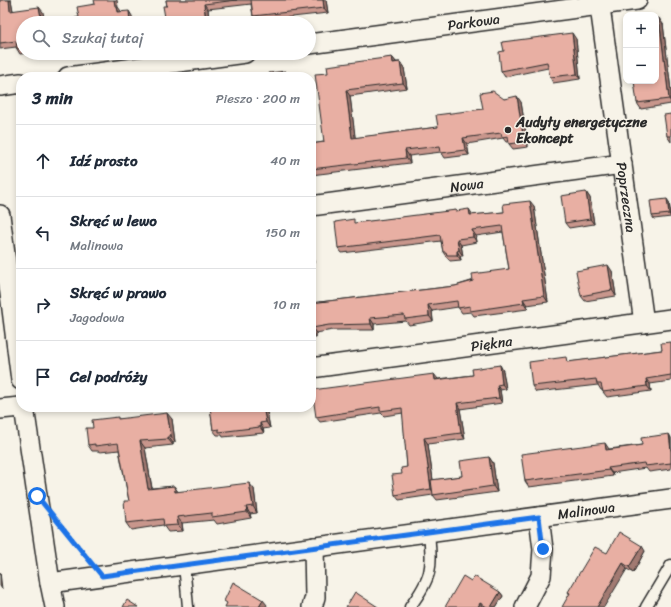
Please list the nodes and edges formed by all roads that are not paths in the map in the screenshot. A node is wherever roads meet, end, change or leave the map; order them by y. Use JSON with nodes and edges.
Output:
{"nodes":[{"id":1,"x":637,"y":0,"type":"edge"},
{"id":2,"x":599,"y":3,"type":"edge"},
{"id":3,"x":316,"y":43,"type":"edge"},
{"id":4,"x":193,"y":60,"type":"edge"},
{"id":5,"x":105,"y":72,"type":"edge"},
{"id":6,"x":16,"y":84,"type":"edge"},
{"id":7,"x":0,"y":86,"type":"edge"},
{"id":8,"x":622,"y":164,"type":"junction"},
{"id":9,"x":316,"y":205,"type":"edge"},
{"id":10,"x":0,"y":215,"type":"edge"},
{"id":11,"x":13,"y":246,"type":"edge"},
{"id":12,"x":16,"y":296,"type":"edge"},
{"id":13,"x":671,"y":319,"type":"edge"},
{"id":14,"x":644,"y":323,"type":"junction"},
{"id":15,"x":316,"y":367,"type":"edge"},
{"id":16,"x":16,"y":407,"type":"edge"},
{"id":17,"x":0,"y":409,"type":"edge"},
{"id":18,"x":25,"y":412,"type":"edge"},
{"id":19,"x":671,"y":499,"type":"edge"},
{"id":20,"x":539,"y":517,"type":"junction"},
{"id":21,"x":429,"y":531,"type":"junction"},
{"id":22,"x":314,"y":547,"type":"junction"},
{"id":23,"x":184,"y":564,"type":"junction"},
{"id":24,"x":671,"y":565,"type":"edge"},
{"id":25,"x":50,"y":583,"type":"junction"},
{"id":26,"x":55,"y":607,"type":"edge"},
{"id":27,"x":188,"y":607,"type":"edge"},
{"id":28,"x":312,"y":607,"type":"edge"},
{"id":29,"x":410,"y":607,"type":"edge"},
{"id":30,"x":525,"y":607,"type":"edge"},
{"id":31,"x":646,"y":607,"type":"edge"}],
"edges":[{"from":1,"to":2,"type":"street","name":"Parkowa"},
{"from":2,"to":3,"type":"street","name":"Parkowa"},
{"from":2,"to":8,"type":"street","name":"Poprzeczna"},
{"from":4,"to":5,"type":"street"},
{"from":6,"to":7,"type":"street"},
{"from":8,"to":9,"type":"street","name":"Nowa"},
{"from":8,"to":14,"type":"street","name":"Poprzeczna"},
{"from":10,"to":11,"type":"street"},
{"from":11,"to":12,"type":"street"},
{"from":13,"to":14,"type":"street","name":"Piękna"},
{"from":14,"to":15,"type":"street","name":"Piękna"},
{"from":16,"to":17,"type":"street"},
{"from":18,"to":25,"type":"street"},
{"from":19,"to":20,"type":"street","name":"Malinowa"},
{"from":20,"to":21,"type":"street","name":"Malinowa"},
{"from":20,"to":30,"type":"street"},
{"from":21,"to":22,"type":"street","name":"Malinowa"},
{"from":21,"to":29,"type":"lane"},
{"from":22,"to":23,"type":"street","name":"Malinowa"},
{"from":22,"to":28,"type":"street"},
{"from":23,"to":25,"type":"street","name":"Malinowa"},
{"from":23,"to":27,"type":"lane"},
{"from":24,"to":31,"type":"lane"},
{"from":25,"to":26,"type":"street"}]}
